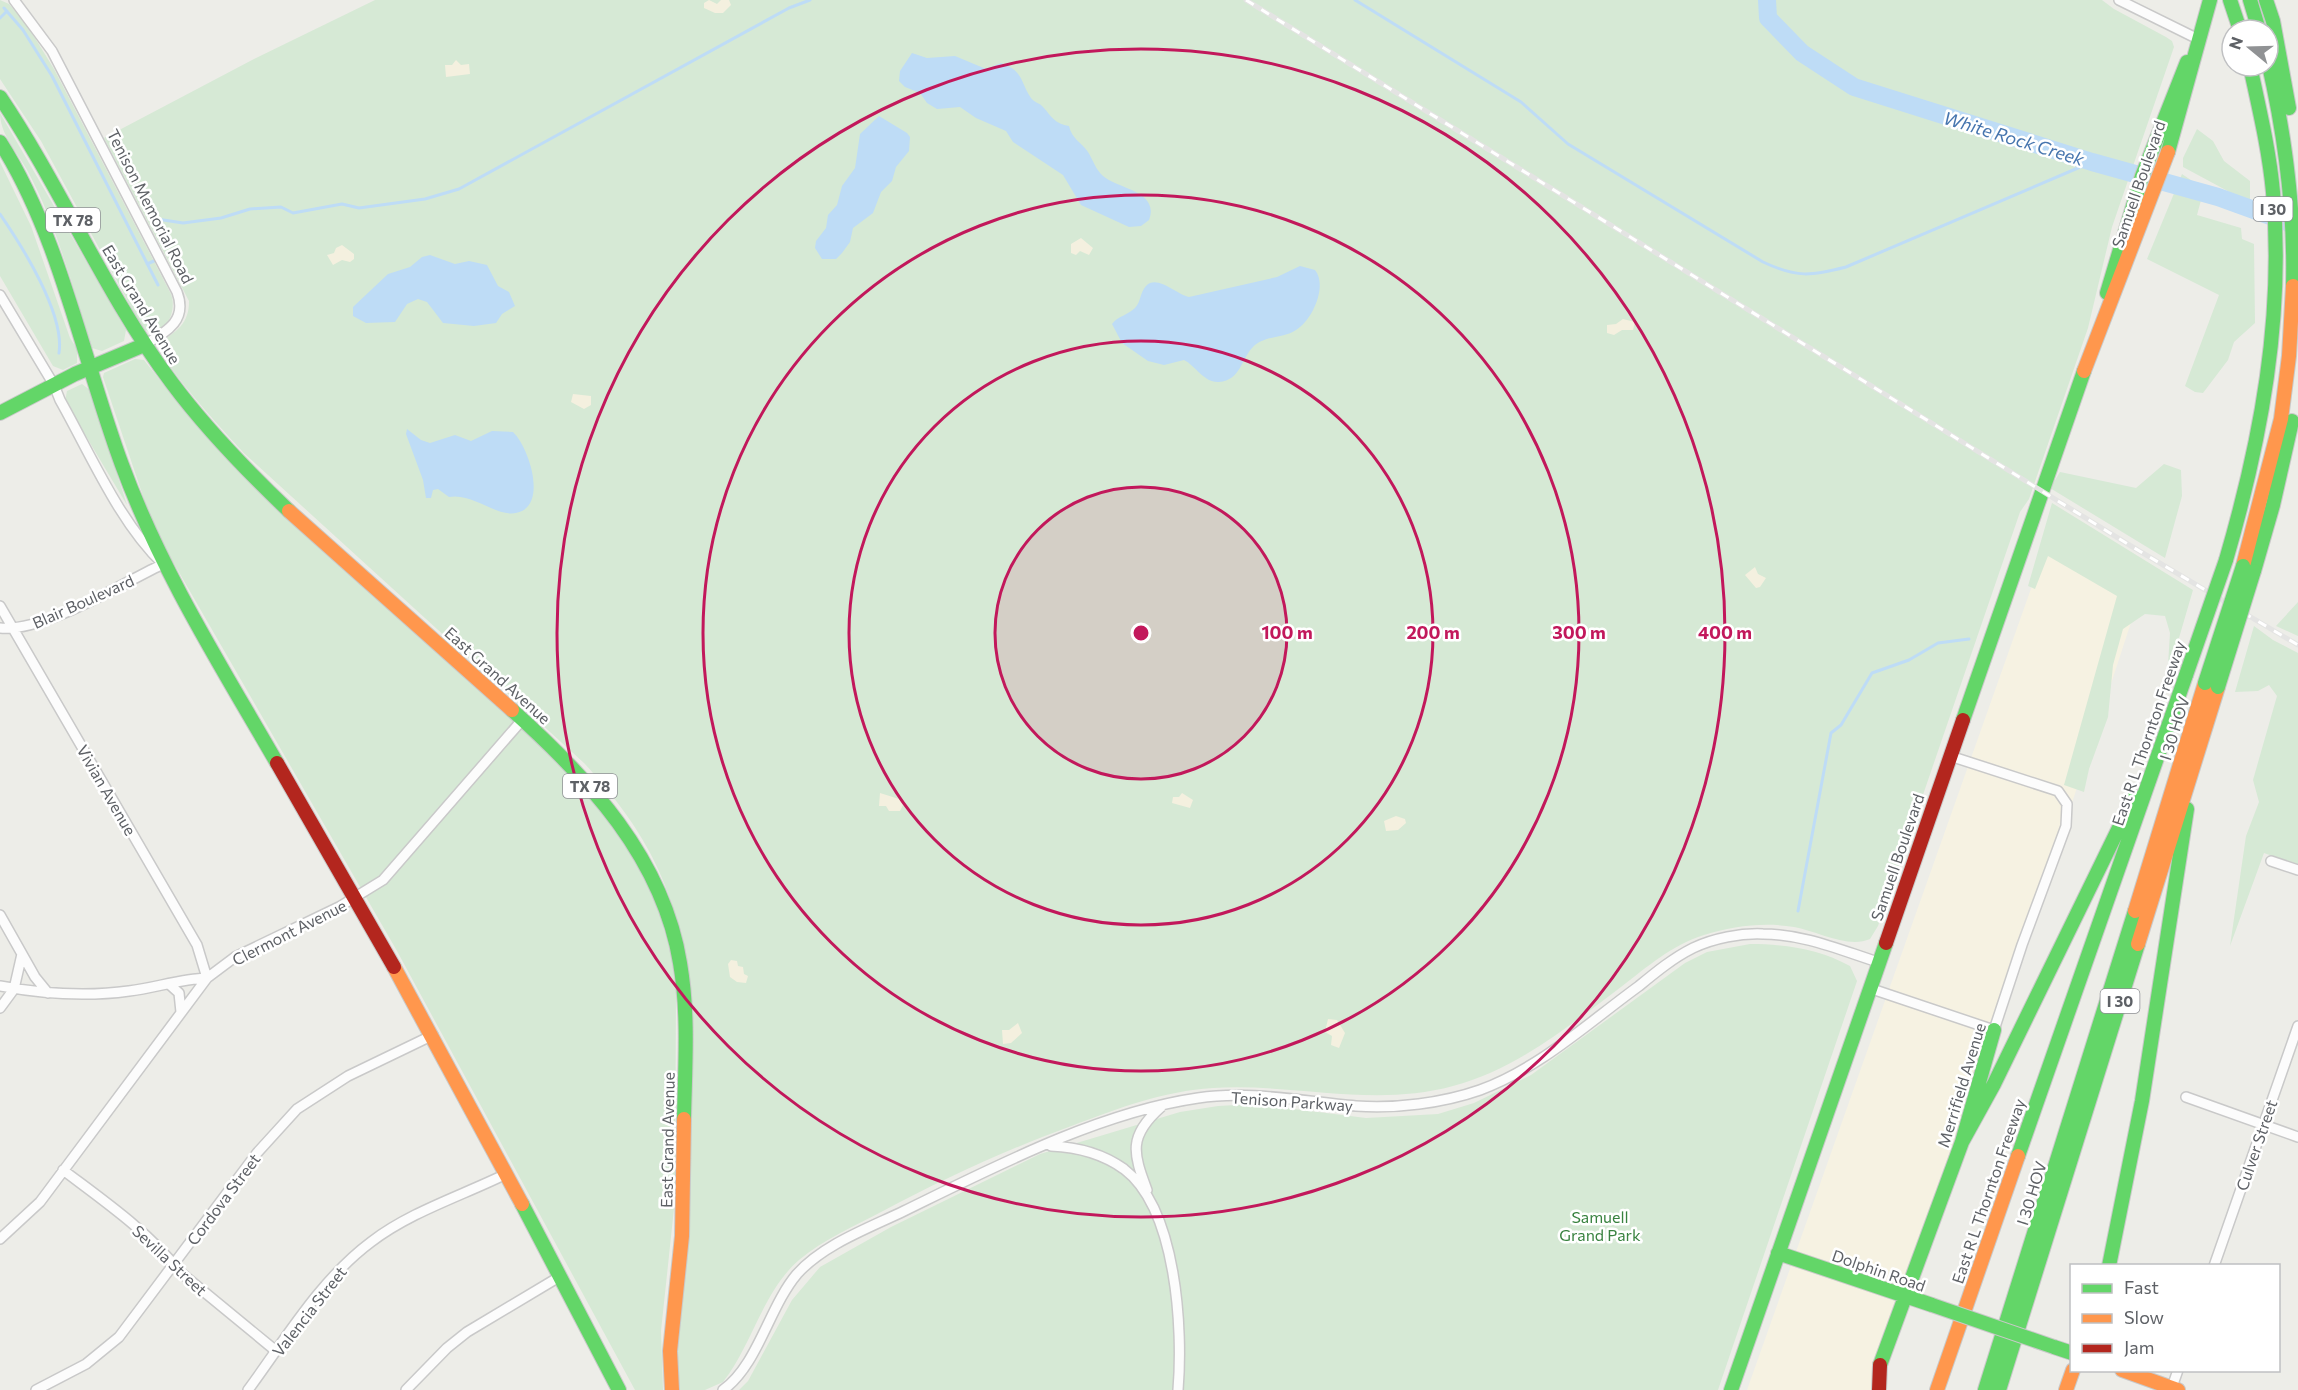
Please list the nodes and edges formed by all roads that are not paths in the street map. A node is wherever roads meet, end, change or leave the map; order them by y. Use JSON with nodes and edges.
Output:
{"nodes":[{"id":1,"x":14,"y":0,"type":"edge"},
{"id":2,"x":2119,"y":0,"type":"edge"},
{"id":3,"x":2210,"y":0,"type":"edge"},
{"id":4,"x":2230,"y":0,"type":"edge"},
{"id":5,"x":2250,"y":0,"type":"edge"},
{"id":6,"x":2266,"y":0,"type":"edge"},
{"id":7,"x":2236,"y":18,"type":"edge"},
{"id":8,"x":2255,"y":18,"type":"edge"},
{"id":9,"x":2198,"y":39,"type":"junction"},
{"id":10,"x":2253,"y":78,"type":"edge"},
{"id":11,"x":2272,"y":78,"type":"edge"},
{"id":12,"x":0,"y":97,"type":"edge"},
{"id":13,"x":0,"y":142,"type":"edge"},
{"id":14,"x":2298,"y":172,"type":"edge"},
{"id":15,"x":0,"y":295,"type":"edge"},
{"id":16,"x":2096,"y":336,"type":"junction"},
{"id":17,"x":144,"y":345,"type":"junction"},
{"id":18,"x":90,"y":368,"type":"junction"},
{"id":19,"x":2298,"y":377,"type":"edge"},
{"id":20,"x":54,"y":385,"type":"junction"},
{"id":21,"x":0,"y":413,"type":"edge"},
{"id":22,"x":163,"y":564,"type":"junction"},
{"id":23,"x":2248,"y":569,"type":"junction"},
{"id":24,"x":0,"y":606,"type":"edge"},
{"id":25,"x":0,"y":628,"type":"edge"},
{"id":26,"x":13,"y":628,"type":"junction"},
{"id":27,"x":2211,"y":685,"type":"junction"},
{"id":28,"x":523,"y":719,"type":"junction"},
{"id":29,"x":2164,"y":738,"type":"junction"},
{"id":30,"x":1950,"y":756,"type":"junction"},
{"id":31,"x":2187,"y":788,"type":"junction"},
{"id":32,"x":2271,"y":861,"type":"dead end"},
{"id":33,"x":2298,"y":870,"type":"edge"},
{"id":34,"x":354,"y":898,"type":"junction"},
{"id":35,"x":0,"y":915,"type":"edge"},
{"id":36,"x":22,"y":954,"type":"junction"},
{"id":37,"x":1878,"y":962,"type":"junction"},
{"id":38,"x":207,"y":978,"type":"junction"},
{"id":39,"x":169,"y":984,"type":"junction"},
{"id":40,"x":0,"y":986,"type":"edge"},
{"id":41,"x":1869,"y":988,"type":"junction"},
{"id":42,"x":14,"y":989,"type":"junction"},
{"id":43,"x":48,"y":993,"type":"junction"},
{"id":44,"x":0,"y":1008,"type":"edge"},
{"id":45,"x":181,"y":1012,"type":"junction"},
{"id":46,"x":2298,"y":1026,"type":"edge"},
{"id":47,"x":1994,"y":1030,"type":"junction"},
{"id":48,"x":433,"y":1035,"type":"junction"},
{"id":49,"x":2186,"y":1097,"type":"dead end"},
{"id":50,"x":1165,"y":1104,"type":"junction"},
{"id":51,"x":2263,"y":1125,"type":"junction"},
{"id":52,"x":2298,"y":1137,"type":"edge"},
{"id":53,"x":1962,"y":1142,"type":"junction"},
{"id":54,"x":1045,"y":1146,"type":"junction"},
{"id":55,"x":63,"y":1170,"type":"junction"},
{"id":56,"x":506,"y":1174,"type":"junction"},
{"id":57,"x":1153,"y":1205,"type":"junction"},
{"id":58,"x":0,"y":1239,"type":"edge"},
{"id":59,"x":1778,"y":1253,"type":"junction"},
{"id":60,"x":174,"y":1264,"type":"junction"},
{"id":61,"x":2109,"y":1264,"type":"edge"},
{"id":62,"x":2215,"y":1264,"type":"edge"},
{"id":63,"x":560,"y":1277,"type":"junction"},
{"id":64,"x":1904,"y":1295,"type":"junction"},
{"id":65,"x":1958,"y":1328,"type":"junction"},
{"id":66,"x":276,"y":1351,"type":"junction"},
{"id":67,"x":2070,"y":1352,"type":"edge"},
{"id":68,"x":1880,"y":1365,"type":"junction"},
{"id":69,"x":2073,"y":1372,"type":"edge"},
{"id":70,"x":2125,"y":1372,"type":"edge"},
{"id":71,"x":2178,"y":1372,"type":"edge"},
{"id":72,"x":2174,"y":1389,"type":"edge"},
{"id":73,"x":36,"y":1390,"type":"edge"},
{"id":74,"x":248,"y":1390,"type":"edge"},
{"id":75,"x":406,"y":1390,"type":"edge"},
{"id":76,"x":619,"y":1390,"type":"edge"},
{"id":77,"x":672,"y":1390,"type":"edge"},
{"id":78,"x":723,"y":1390,"type":"edge"},
{"id":79,"x":1178,"y":1390,"type":"edge"},
{"id":80,"x":1731,"y":1390,"type":"edge"},
{"id":81,"x":1870,"y":1390,"type":"edge"},
{"id":82,"x":1879,"y":1390,"type":"edge"},
{"id":83,"x":1937,"y":1390,"type":"edge"},
{"id":84,"x":1942,"y":1390,"type":"edge"},
{"id":85,"x":1985,"y":1390,"type":"edge"},
{"id":86,"x":1999,"y":1390,"type":"edge"},
{"id":87,"x":2066,"y":1390,"type":"edge"}],
"edges":[{"from":1,"to":17,"type":"street","name":"Tenison Memorial Road"},
{"from":2,"to":9,"type":"street"},
{"from":3,"to":9,"type":"main road","name":"Samuell Boulevard"},
{"from":4,"to":7,"type":"main road"},
{"from":5,"to":8,"type":"main road"},
{"from":6,"to":14,"type":"main road"},
{"from":9,"to":16,"type":"main road","name":"Samuell Boulevard"},
{"from":9,"to":16,"type":"main road","name":"Samuell Boulevard"},
{"from":10,"to":29,"type":"main road","name":"East R L Thornton Freeway","number":"I 30","bridge":true},
{"from":11,"to":23,"type":"main road"},
{"from":12,"to":17,"type":"main road","name":"East Grand Avenue","number":"TX 78"},
{"from":13,"to":18,"type":"main road","number":"TX 78"},
{"from":15,"to":20,"type":"street"},
{"from":16,"to":30,"type":"main road","name":"Samuell Boulevard"},
{"from":17,"to":18,"type":"main road","name":"Tenison Memorial Road"},
{"from":17,"to":28,"type":"main road","name":"East Grand Avenue","number":"TX 78"},
{"from":18,"to":20,"type":"main road","name":"Tenison Memorial Road"},
{"from":18,"to":22,"type":"main road","number":"TX 78"},
{"from":19,"to":23,"type":"main road","number":"I 30"},
{"from":20,"to":21,"type":"main road","name":"Tenison Memorial Road"},
{"from":20,"to":22,"type":"street"},
{"from":22,"to":26,"type":"street","name":"Blair Boulevard"},
{"from":22,"to":34,"type":"main road","number":"TX 78"},
{"from":23,"to":27,"type":"main road","number":"I 30","bridge":true},
{"from":24,"to":26,"type":"street","name":"Vivian Avenue"},
{"from":25,"to":26,"type":"street","name":"Blair Boulevard"},
{"from":26,"to":38,"type":"street","name":"Vivian Avenue"},
{"from":27,"to":31,"type":"main road","number":"I 30"},
{"from":27,"to":85,"type":"main road","name":"I 30 HOV"},
{"from":28,"to":34,"type":"street","name":"Clermont Avenue"},
{"from":28,"to":77,"type":"main road","name":"East Grand Avenue","number":"TX 78"},
{"from":29,"to":53,"type":"main road"},
{"from":29,"to":65,"type":"main road","name":"East R L Thornton Freeway","number":"I 30"},
{"from":30,"to":37,"type":"main road","name":"Samuell Boulevard"},
{"from":30,"to":47,"type":"street","name":"Merrifield Avenue"},
{"from":31,"to":61,"type":"main road"},
{"from":31,"to":86,"type":"main road","number":"I 30"},
{"from":32,"to":33,"type":"street"},
{"from":34,"to":38,"type":"street","name":"Clermont Avenue"},
{"from":34,"to":48,"type":"main road","number":"TX 78"},
{"from":35,"to":36,"type":"street"},
{"from":36,"to":42,"type":"street"},
{"from":36,"to":43,"type":"street"},
{"from":37,"to":41,"type":"main road","name":"Samuell Boulevard"},
{"from":37,"to":50,"type":"street","name":"Tenison Parkway"},
{"from":38,"to":39,"type":"street"},
{"from":38,"to":45,"type":"street","name":"Clermont Avenue"},
{"from":39,"to":43,"type":"street"},
{"from":39,"to":45,"type":"street"},
{"from":40,"to":42,"type":"street"},
{"from":41,"to":47,"type":"street"},
{"from":41,"to":59,"type":"main road","name":"Samuell Boulevard"},
{"from":42,"to":43,"type":"street"},
{"from":42,"to":44,"type":"street"},
{"from":45,"to":55,"type":"street","name":"Clermont Avenue"},
{"from":46,"to":51,"type":"street","name":"Culver Street"},
{"from":47,"to":53,"type":"main road","name":"Merrifield Avenue"},
{"from":48,"to":56,"type":"main road","number":"TX 78"},
{"from":48,"to":60,"type":"street","name":"Cordova Street"},
{"from":49,"to":51,"type":"street"},
{"from":50,"to":54,"type":"street","name":"Tenison Parkway"},
{"from":50,"to":57,"type":"street"},
{"from":51,"to":52,"type":"street"},
{"from":51,"to":62,"type":"street","name":"Culver Street"},
{"from":53,"to":64,"type":"main road","name":"Merrifield Avenue"},
{"from":54,"to":57,"type":"street"},
{"from":54,"to":78,"type":"street","name":"Tenison Parkway"},
{"from":55,"to":58,"type":"street","name":"Clermont Avenue"},
{"from":55,"to":60,"type":"street","name":"Sevilla Street"},
{"from":56,"to":63,"type":"main road","number":"TX 78"},
{"from":56,"to":66,"type":"street","name":"Valencia Street"},
{"from":57,"to":79,"type":"street"},
{"from":59,"to":64,"type":"main road","name":"Dolphin Road"},
{"from":59,"to":80,"type":"main road","name":"Samuell Boulevard"},
{"from":60,"to":66,"type":"street","name":"Sevilla Street"},
{"from":60,"to":73,"type":"street","name":"Cordova Street"},
{"from":63,"to":75,"type":"street"},
{"from":63,"to":76,"type":"main road","number":"TX 78"},
{"from":64,"to":67,"type":"main road","name":"Dolphin Road","bridge":true},
{"from":64,"to":68,"type":"main road","name":"Merrifield Avenue"},
{"from":65,"to":83,"type":"main road","name":"East R L Thornton Freeway","number":"I 30"},
{"from":65,"to":84,"type":"main road"},
{"from":66,"to":74,"type":"street","name":"Valencia Street"},
{"from":68,"to":81,"type":"street","name":"Merrifield Avenue"},
{"from":68,"to":82,"type":"main road"},
{"from":69,"to":87,"type":"main road"},
{"from":70,"to":72,"type":"main road"},
{"from":71,"to":72,"type":"street"}]}
